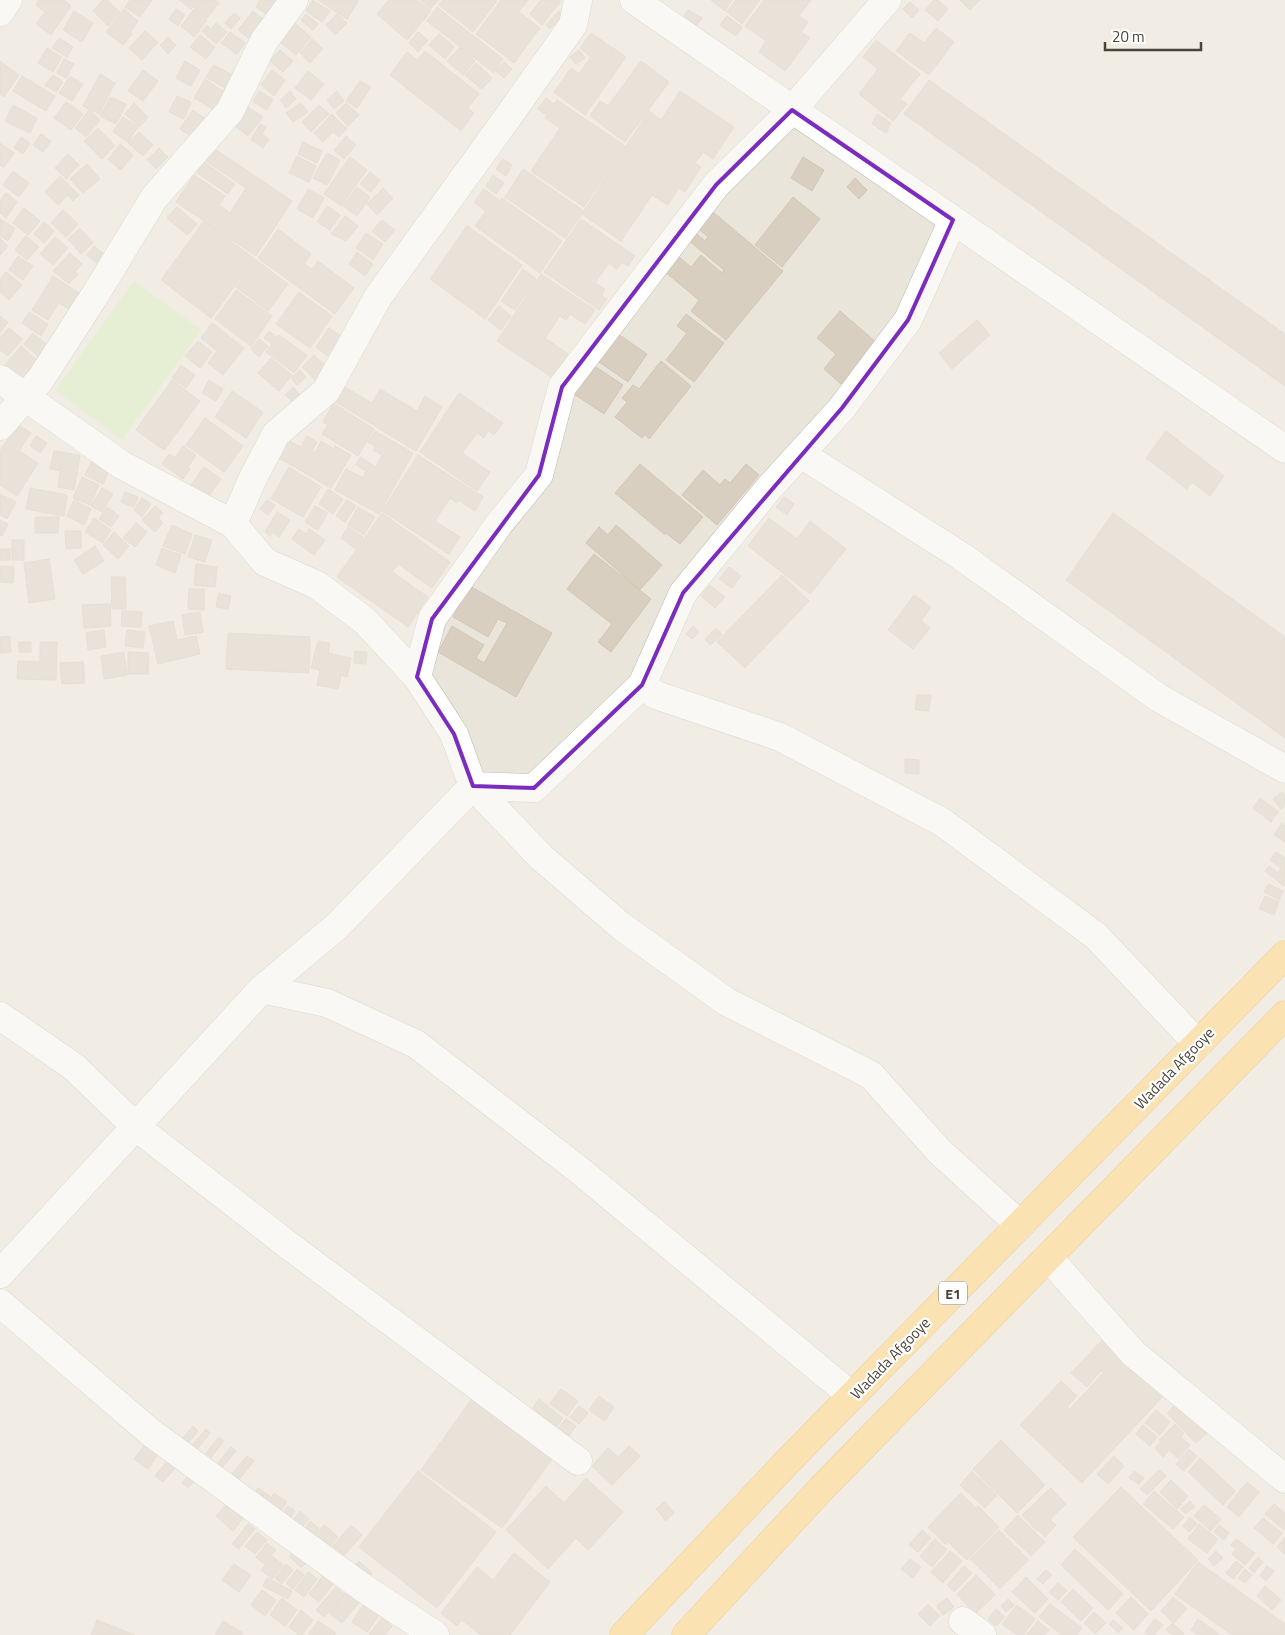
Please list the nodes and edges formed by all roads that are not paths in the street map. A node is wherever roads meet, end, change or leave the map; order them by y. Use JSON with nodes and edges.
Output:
{"nodes":[{"id":1,"x":8,"y":0,"type":"edge"},
{"id":2,"x":294,"y":0,"type":"edge"},
{"id":3,"x":578,"y":0,"type":"edge"},
{"id":4,"x":634,"y":0,"type":"edge"},
{"id":5,"x":887,"y":0,"type":"edge"},
{"id":6,"x":0,"y":12,"type":"edge"},
{"id":7,"x":792,"y":110,"type":"junction"},
{"id":8,"x":953,"y":220,"type":"junction"},
{"id":9,"x":0,"y":379,"type":"edge"},
{"id":10,"x":25,"y":398,"type":"junction"},
{"id":11,"x":0,"y":426,"type":"edge"},
{"id":12,"x":1285,"y":449,"type":"edge"},
{"id":13,"x":801,"y":454,"type":"junction"},
{"id":14,"x":233,"y":524,"type":"junction"},
{"id":15,"x":417,"y":677,"type":"junction"},
{"id":16,"x":642,"y":685,"type":"junction"},
{"id":17,"x":1285,"y":769,"type":"edge"},
{"id":18,"x":473,"y":786,"type":"junction"},
{"id":19,"x":1285,"y":955,"type":"edge"},
{"id":20,"x":262,"y":989,"type":"junction"},
{"id":21,"x":1285,"y":1015,"type":"edge"},
{"id":22,"x":0,"y":1016,"type":"edge"},
{"id":23,"x":1198,"y":1044,"type":"junction"},
{"id":24,"x":136,"y":1127,"type":"junction"},
{"id":25,"x":1020,"y":1225,"type":"junction"},
{"id":26,"x":1048,"y":1257,"type":"junction"},
{"id":27,"x":0,"y":1274,"type":"edge"},
{"id":28,"x":0,"y":1303,"type":"edge"},
{"id":29,"x":852,"y":1396,"type":"junction"},
{"id":30,"x":578,"y":1461,"type":"dead end"},
{"id":31,"x":1285,"y":1478,"type":"edge"},
{"id":32,"x":435,"y":1635,"type":"edge"},
{"id":33,"x":624,"y":1635,"type":"edge"},
{"id":34,"x":686,"y":1635,"type":"edge"}],
"edges":[{"from":1,"to":6,"type":"street"},
{"from":2,"to":10,"type":"street"},
{"from":3,"to":14,"type":"street"},
{"from":4,"to":7,"type":"street"},
{"from":5,"to":7,"type":"street"},
{"from":7,"to":8,"type":"street"},
{"from":7,"to":15,"type":"street"},
{"from":8,"to":12,"type":"street"},
{"from":8,"to":13,"type":"street"},
{"from":9,"to":10,"type":"street"},
{"from":10,"to":11,"type":"street"},
{"from":10,"to":14,"type":"street"},
{"from":13,"to":16,"type":"street"},
{"from":13,"to":17,"type":"street"},
{"from":14,"to":15,"type":"street"},
{"from":15,"to":18,"type":"street"},
{"from":16,"to":18,"type":"street"},
{"from":16,"to":23,"type":"street"},
{"from":18,"to":20,"type":"street"},
{"from":18,"to":25,"type":"street"},
{"from":19,"to":23,"type":"highway","name":"Wadada Afgooye","number":"E1"},
{"from":20,"to":24,"type":"street"},
{"from":20,"to":29,"type":"street"},
{"from":21,"to":26,"type":"highway"},
{"from":22,"to":24,"type":"street"},
{"from":23,"to":25,"type":"highway","name":"Wadada Afgooye","number":"E1"},
{"from":24,"to":27,"type":"street"},
{"from":24,"to":30,"type":"street"},
{"from":25,"to":29,"type":"highway","name":"Wadada Afgooye","number":"E1"},
{"from":26,"to":31,"type":"street"},
{"from":26,"to":34,"type":"highway"},
{"from":28,"to":32,"type":"street"},
{"from":29,"to":33,"type":"highway","name":"Wadada Afgooye","number":"E1"}]}
